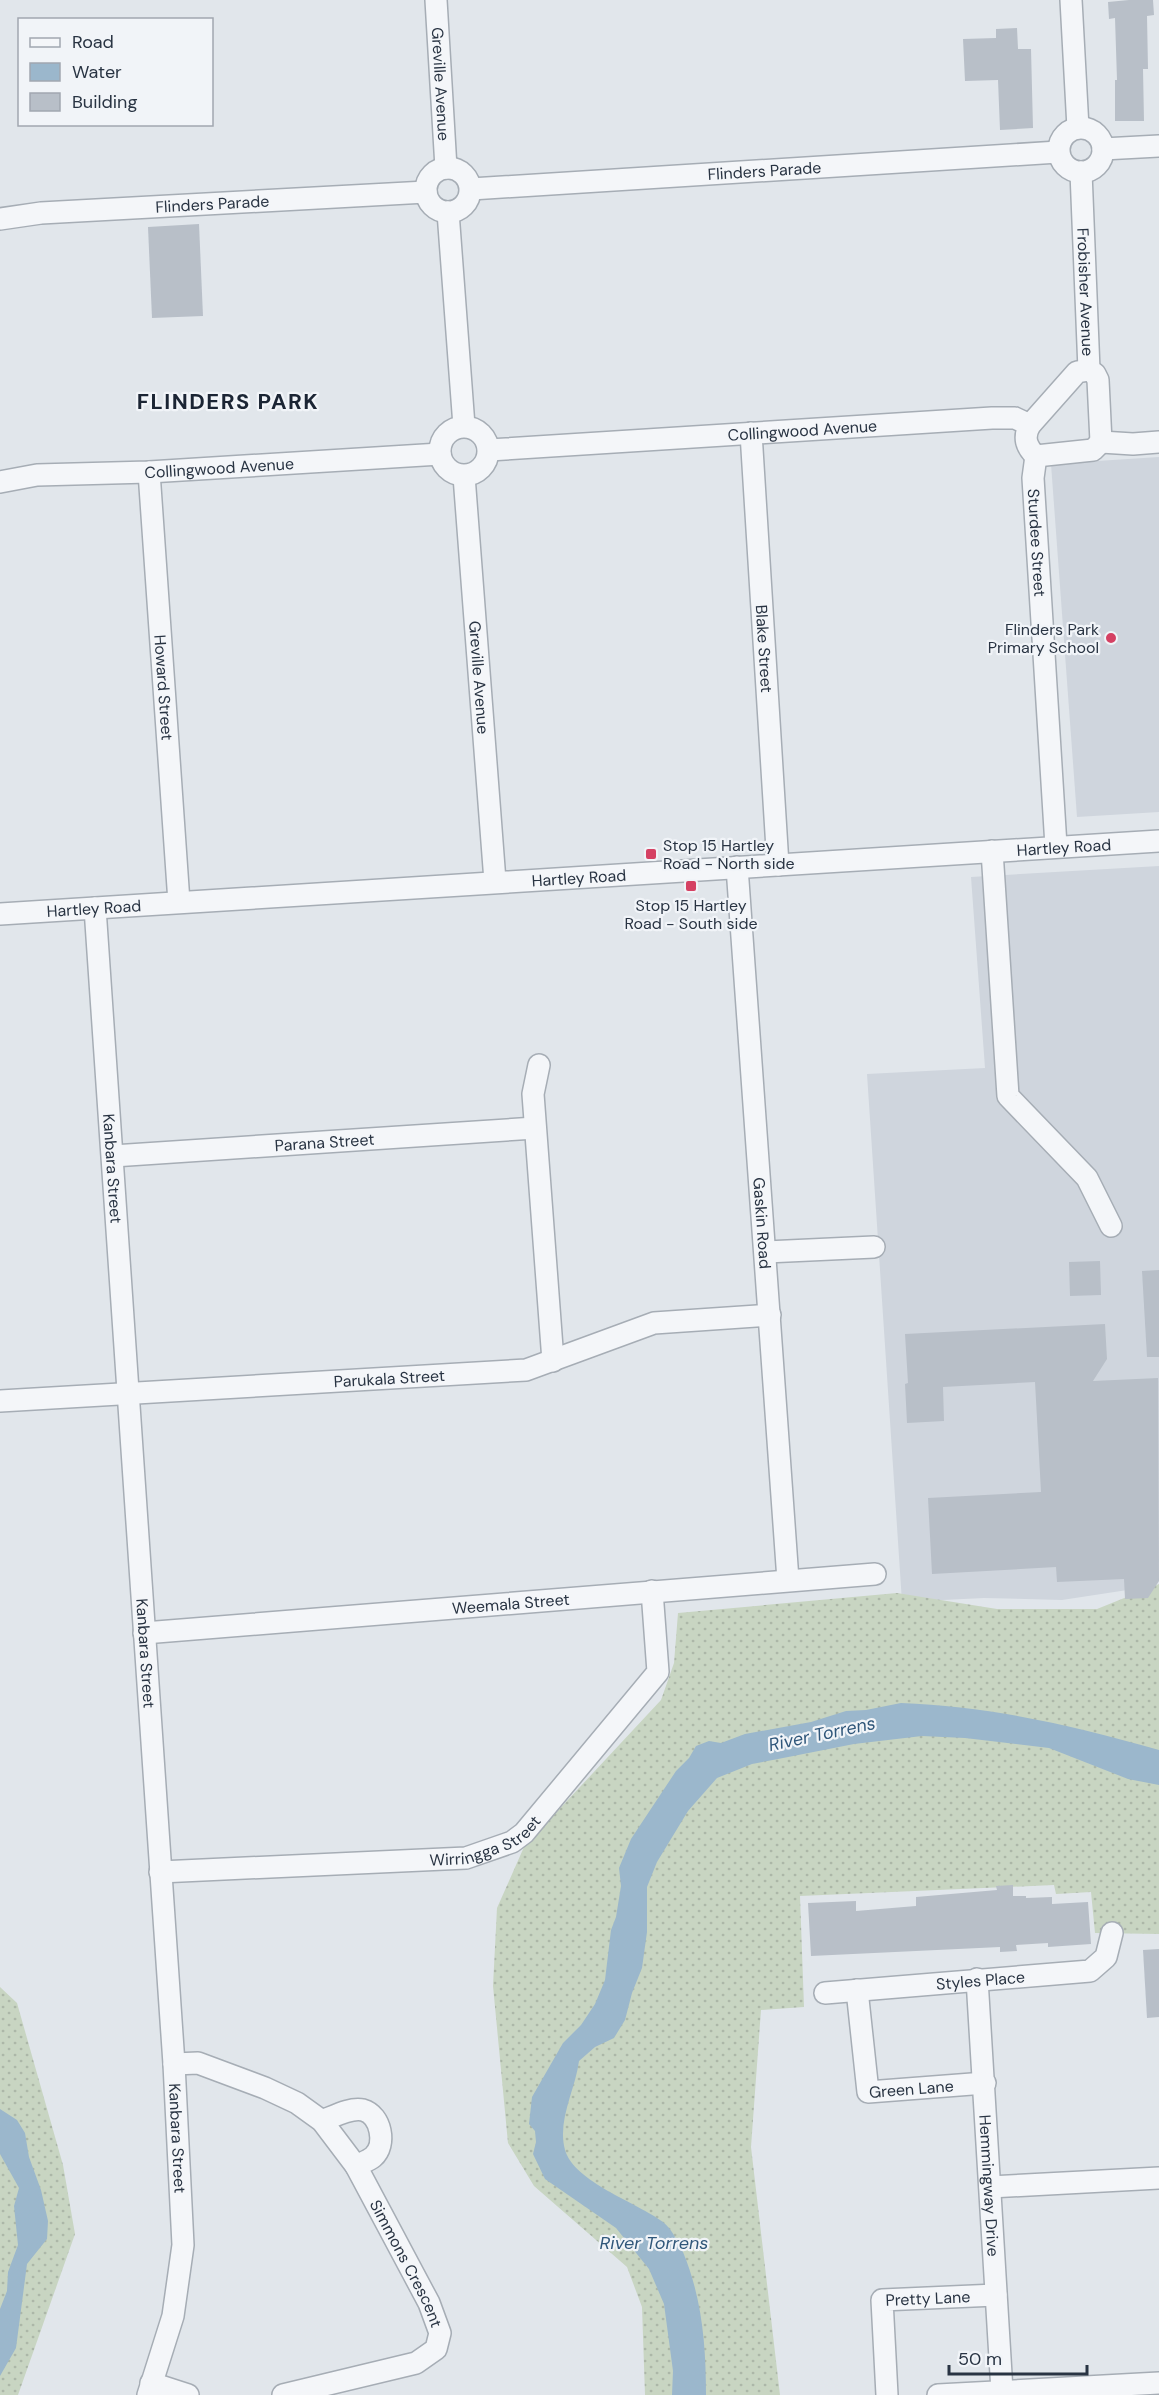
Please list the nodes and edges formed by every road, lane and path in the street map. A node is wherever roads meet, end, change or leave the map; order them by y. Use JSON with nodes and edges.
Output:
{"nodes":[{"id":1,"x":436,"y":0,"type":"edge"},
{"id":2,"x":1071,"y":0,"type":"edge"},
{"id":3,"x":1078,"y":128,"type":"junction"},
{"id":4,"x":1159,"y":146,"type":"edge"},
{"id":5,"x":1103,"y":149,"type":"junction"},
{"id":6,"x":1058,"y":152,"type":"junction"},
{"id":7,"x":446,"y":168,"type":"junction"},
{"id":8,"x":1081,"y":172,"type":"junction"},
{"id":9,"x":471,"y":189,"type":"junction"},
{"id":10,"x":426,"y":192,"type":"junction"},
{"id":11,"x":448,"y":212,"type":"junction"},
{"id":12,"x":0,"y":219,"type":"edge"},
{"id":13,"x":1089,"y":370,"type":"junction"},
{"id":14,"x":1030,"y":425,"type":"junction"},
{"id":15,"x":465,"y":426,"type":"junction"},
{"id":16,"x":751,"y":433,"type":"junction"},
{"id":17,"x":1101,"y":442,"type":"junction"},
{"id":18,"x":1159,"y":442,"type":"edge"},
{"id":19,"x":489,"y":450,"type":"junction"},
{"id":20,"x":440,"y":454,"type":"junction"},
{"id":21,"x":1036,"y":456,"type":"junction"},
{"id":22,"x":149,"y":472,"type":"junction"},
{"id":23,"x":464,"y":476,"type":"junction"},
{"id":24,"x":0,"y":482,"type":"edge"},
{"id":25,"x":1159,"y":841,"type":"edge"},
{"id":26,"x":1056,"y":846,"type":"junction"},
{"id":27,"x":992,"y":851,"type":"junction"},
{"id":28,"x":778,"y":865,"type":"junction"},
{"id":29,"x":737,"y":867,"type":"junction"},
{"id":30,"x":495,"y":882,"type":"junction"},
{"id":31,"x":179,"y":902,"type":"junction"},
{"id":32,"x":95,"y":908,"type":"junction"},
{"id":33,"x":0,"y":914,"type":"edge"},
{"id":34,"x":538,"y":1065,"type":"dead end"},
{"id":35,"x":535,"y":1128,"type":"junction"},
{"id":36,"x":113,"y":1156,"type":"junction"},
{"id":37,"x":1111,"y":1226,"type":"dead end"},
{"id":38,"x":874,"y":1248,"type":"dead end"},
{"id":39,"x":766,"y":1252,"type":"junction"},
{"id":40,"x":770,"y":1315,"type":"junction"},
{"id":41,"x":553,"y":1361,"type":"junction"},
{"id":42,"x":127,"y":1394,"type":"junction"},
{"id":43,"x":0,"y":1401,"type":"edge"},
{"id":44,"x":875,"y":1574,"type":"dead end"},
{"id":45,"x":788,"y":1580,"type":"junction"},
{"id":46,"x":652,"y":1591,"type":"junction"},
{"id":47,"x":144,"y":1633,"type":"junction"},
{"id":48,"x":160,"y":1872,"type":"junction"},
{"id":49,"x":1112,"y":1933,"type":"dead end"},
{"id":50,"x":978,"y":1979,"type":"junction"},
{"id":51,"x":857,"y":1990,"type":"junction"},
{"id":52,"x":825,"y":1993,"type":"dead end"},
{"id":53,"x":174,"y":2064,"type":"junction"},
{"id":54,"x":985,"y":2083,"type":"junction"},
{"id":55,"x":322,"y":2121,"type":"junction"},
{"id":56,"x":356,"y":2166,"type":"junction"},
{"id":57,"x":1159,"y":2178,"type":"edge"},
{"id":58,"x":990,"y":2187,"type":"junction"},
{"id":59,"x":996,"y":2295,"type":"junction"},
{"id":60,"x":1159,"y":2384,"type":"edge"},
{"id":61,"x":149,"y":2389,"type":"edge"},
{"id":62,"x":1002,"y":2391,"type":"junction"},
{"id":63,"x":188,"y":2395,"type":"edge"},
{"id":64,"x":283,"y":2395,"type":"edge"},
{"id":65,"x":887,"y":2395,"type":"edge"},
{"id":66,"x":938,"y":2395,"type":"edge"}],
"edges":[{"from":1,"to":7,"type":"street","name":"Greville Avenue"},
{"from":2,"to":3,"type":"street"},
{"from":3,"to":5,"type":"street"},
{"from":3,"to":6,"type":"street"},
{"from":4,"to":5,"type":"street"},
{"from":5,"to":8,"type":"street"},
{"from":6,"to":8,"type":"street"},
{"from":6,"to":9,"type":"street","name":"Flinders Parade"},
{"from":7,"to":9,"type":"street"},
{"from":7,"to":10,"type":"street"},
{"from":8,"to":13,"type":"street","name":"Frobisher Avenue"},
{"from":9,"to":11,"type":"street"},
{"from":10,"to":11,"type":"street"},
{"from":10,"to":12,"type":"street","name":"Flinders Parade"},
{"from":11,"to":15,"type":"street"},
{"from":13,"to":14,"type":"street"},
{"from":13,"to":17,"type":"street","name":"Frobisher Avenue"},
{"from":14,"to":16,"type":"street","name":"Collingwood Avenue"},
{"from":14,"to":21,"type":"street","name":"Sturdee Street"},
{"from":15,"to":19,"type":"street"},
{"from":15,"to":20,"type":"street"},
{"from":16,"to":19,"type":"street","name":"Collingwood Avenue"},
{"from":16,"to":28,"type":"street","name":"Blake Street"},
{"from":17,"to":18,"type":"street"},
{"from":17,"to":21,"type":"street"},
{"from":19,"to":23,"type":"street"},
{"from":20,"to":22,"type":"street","name":"Collingwood Avenue"},
{"from":20,"to":23,"type":"street"},
{"from":21,"to":26,"type":"street","name":"Sturdee Street"},
{"from":22,"to":24,"type":"street","name":"Collingwood Avenue"},
{"from":22,"to":31,"type":"street","name":"Howard Street"},
{"from":23,"to":30,"type":"street","name":"Greville Avenue"},
{"from":25,"to":26,"type":"street","name":"Hartley Road"},
{"from":26,"to":27,"type":"street","name":"Hartley Road"},
{"from":27,"to":28,"type":"street","name":"Hartley Road"},
{"from":27,"to":37,"type":"street"},
{"from":28,"to":29,"type":"street","name":"Hartley Road"},
{"from":29,"to":30,"type":"street","name":"Hartley Road"},
{"from":29,"to":39,"type":"street","name":"Gaskin Road"},
{"from":30,"to":31,"type":"street","name":"Hartley Road"},
{"from":31,"to":32,"type":"street","name":"Hartley Road"},
{"from":32,"to":33,"type":"street","name":"Hartley Road"},
{"from":32,"to":36,"type":"street","name":"Kanbara Street"},
{"from":34,"to":35,"type":"street"},
{"from":35,"to":36,"type":"street","name":"Parana Street"},
{"from":35,"to":41,"type":"street"},
{"from":36,"to":42,"type":"street","name":"Kanbara Street"},
{"from":38,"to":39,"type":"street"},
{"from":39,"to":40,"type":"street","name":"Gaskin Road"},
{"from":40,"to":41,"type":"street","name":"Parukala Street"},
{"from":40,"to":45,"type":"street","name":"Gaskin Road"},
{"from":41,"to":42,"type":"street","name":"Parukala Street"},
{"from":42,"to":43,"type":"street","name":"Parukala Street"},
{"from":42,"to":47,"type":"street","name":"Kanbara Street"},
{"from":44,"to":45,"type":"street","name":"Weemala Street"},
{"from":45,"to":46,"type":"street","name":"Weemala Street"},
{"from":46,"to":47,"type":"street","name":"Weemala Street"},
{"from":46,"to":48,"type":"street","name":"Wirringga Street"},
{"from":47,"to":48,"type":"street","name":"Kanbara Street"},
{"from":48,"to":53,"type":"street","name":"Kanbara Street"},
{"from":49,"to":50,"type":"street","name":"Styles Place"},
{"from":50,"to":51,"type":"street","name":"Styles Place"},
{"from":50,"to":54,"type":"street","name":"Hemmingway Drive"},
{"from":51,"to":52,"type":"street","name":"Styles Place"},
{"from":51,"to":54,"type":"street","name":"Green Lane"},
{"from":53,"to":55,"type":"street","name":"Simmons Crescent"},
{"from":53,"to":61,"type":"street","name":"Kanbara Street"},
{"from":54,"to":58,"type":"street","name":"Hemmingway Drive"},
{"from":55,"to":56,"type":"street","name":"Simmons Crescent"},
{"from":55,"to":56,"type":"street"},
{"from":56,"to":64,"type":"street","name":"Simmons Crescent"},
{"from":57,"to":58,"type":"street"},
{"from":58,"to":59,"type":"street","name":"Hemmingway Drive"},
{"from":59,"to":62,"type":"street","name":"Hemmingway Drive"},
{"from":59,"to":65,"type":"street","name":"Pretty Lane"},
{"from":60,"to":62,"type":"street"},
{"from":61,"to":63,"type":"street"},
{"from":62,"to":66,"type":"street"}]}
